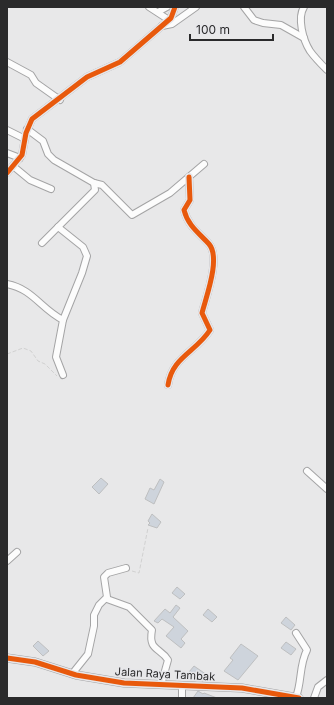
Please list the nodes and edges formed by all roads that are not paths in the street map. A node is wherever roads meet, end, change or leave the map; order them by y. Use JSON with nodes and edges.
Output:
{"nodes":[{"id":1,"x":149,"y":7,"type":"edge"},
{"id":2,"x":166,"y":7,"type":"edge"},
{"id":3,"x":175,"y":7,"type":"edge"},
{"id":4,"x":196,"y":7,"type":"edge"},
{"id":5,"x":244,"y":7,"type":"edge"},
{"id":6,"x":304,"y":7,"type":"edge"},
{"id":7,"x":158,"y":12,"type":"junction"},
{"id":8,"x":169,"y":20,"type":"junction"},
{"id":9,"x":162,"y":26,"type":"junction"},
{"id":10,"x":304,"y":38,"type":"junction"},
{"id":11,"x":7,"y":62,"type":"edge"},
{"id":12,"x":327,"y":70,"type":"edge"},
{"id":13,"x":60,"y":100,"type":"junction"},
{"id":14,"x":27,"y":129,"type":"junction"},
{"id":15,"x":7,"y":130,"type":"edge"},
{"id":16,"x":25,"y":139,"type":"junction"},
{"id":17,"x":7,"y":153,"type":"edge"},
{"id":18,"x":20,"y":158,"type":"junction"},
{"id":19,"x":204,"y":164,"type":"dead end"},
{"id":20,"x":13,"y":166,"type":"junction"},
{"id":21,"x":7,"y":173,"type":"edge"},
{"id":22,"x":189,"y":177,"type":"junction"},
{"id":23,"x":94,"y":183,"type":"junction"},
{"id":24,"x":52,"y":189,"type":"dead end"},
{"id":25,"x":58,"y":227,"type":"junction"},
{"id":26,"x":42,"y":243,"type":"dead end"},
{"id":27,"x":7,"y":284,"type":"edge"},
{"id":28,"x":64,"y":320,"type":"junction"},
{"id":29,"x":63,"y":375,"type":"road end"},
{"id":30,"x":168,"y":385,"type":"dead end"},
{"id":31,"x":307,"y":472,"type":"dead end"},
{"id":32,"x":327,"y":489,"type":"edge"},
{"id":33,"x":17,"y":552,"type":"dead end"},
{"id":34,"x":7,"y":561,"type":"edge"},
{"id":35,"x":126,"y":568,"type":"road end"},
{"id":36,"x":107,"y":599,"type":"junction"},
{"id":37,"x":296,"y":633,"type":"dead end"},
{"id":38,"x":7,"y":658,"type":"edge"},
{"id":39,"x":72,"y":674,"type":"junction"},
{"id":40,"x":327,"y":680,"type":"edge"},
{"id":41,"x":161,"y":685,"type":"junction"},
{"id":42,"x":182,"y":685,"type":"junction"},
{"id":43,"x":279,"y":696,"type":"edge"},
{"id":44,"x":182,"y":698,"type":"edge"},
{"id":45,"x":298,"y":698,"type":"edge"},
{"id":46,"x":314,"y":698,"type":"edge"}],
"edges":[{"from":1,"to":7,"type":"street"},
{"from":2,"to":7,"type":"street"},
{"from":3,"to":8,"type":"street"},
{"from":4,"to":9,"type":"street"},
{"from":5,"to":10,"type":"street"},
{"from":6,"to":10,"type":"street"},
{"from":7,"to":8,"type":"street"},
{"from":8,"to":9,"type":"street"},
{"from":9,"to":13,"type":"street"},
{"from":10,"to":12,"type":"street"},
{"from":11,"to":13,"type":"street"},
{"from":13,"to":14,"type":"street"},
{"from":14,"to":16,"type":"street"},
{"from":14,"to":23,"type":"street"},
{"from":15,"to":16,"type":"street"},
{"from":16,"to":18,"type":"street"},
{"from":17,"to":18,"type":"street"},
{"from":18,"to":20,"type":"street"},
{"from":19,"to":22,"type":"street"},
{"from":20,"to":21,"type":"street"},
{"from":20,"to":24,"type":"street"},
{"from":22,"to":23,"type":"street"},
{"from":22,"to":30,"type":"street"},
{"from":23,"to":25,"type":"street"},
{"from":25,"to":26,"type":"street"},
{"from":25,"to":28,"type":"street"},
{"from":27,"to":28,"type":"street"},
{"from":28,"to":29,"type":"street"},
{"from":31,"to":32,"type":"street"},
{"from":33,"to":34,"type":"street"},
{"from":35,"to":36,"type":"street"},
{"from":36,"to":39,"type":"street"},
{"from":36,"to":41,"type":"street"},
{"from":37,"to":45,"type":"street"},
{"from":38,"to":39,"type":"street","name":"Jalan Raya Tambak"},
{"from":39,"to":41,"type":"street","name":"Jalan Raya Tambak"},
{"from":40,"to":46,"type":"street"},
{"from":41,"to":42,"type":"street","name":"Jalan Raya Tambak"},
{"from":42,"to":43,"type":"street","name":"Jalan Raya Tambak"},
{"from":42,"to":44,"type":"street"},
{"from":43,"to":45,"type":"street","name":"Jalan Raya Tambak"}]}
